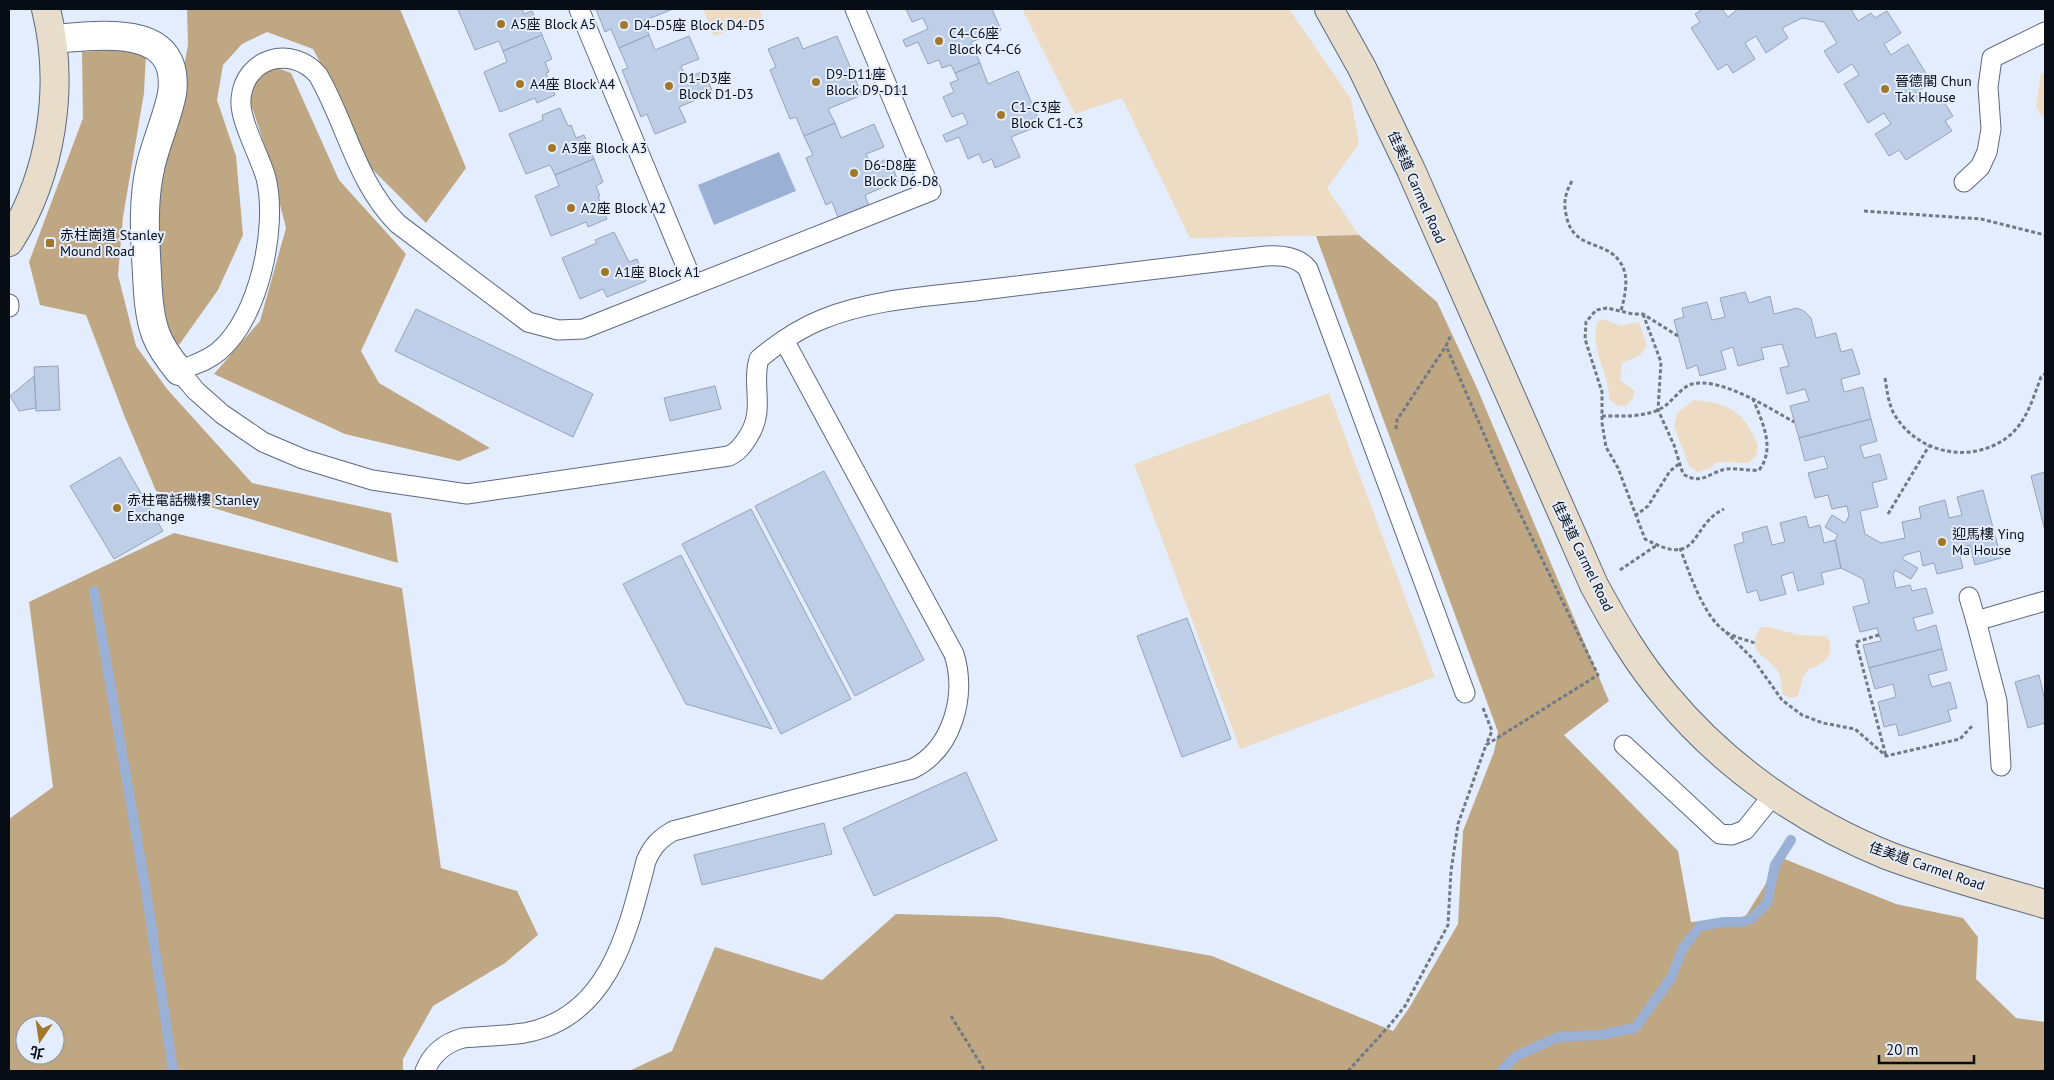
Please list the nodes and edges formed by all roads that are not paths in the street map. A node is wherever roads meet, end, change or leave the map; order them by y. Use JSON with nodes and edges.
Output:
{"nodes":[{"id":1,"x":46,"y":9,"type":"edge"},
{"id":2,"x":579,"y":9,"type":"edge"},
{"id":3,"x":855,"y":9,"type":"edge"},
{"id":4,"x":1333,"y":11,"type":"edge"},
{"id":5,"x":2045,"y":32,"type":"edge"},
{"id":6,"x":52,"y":39,"type":"junction"},
{"id":7,"x":1964,"y":182,"type":"dead end"},
{"id":8,"x":9,"y":242,"type":"edge"},
{"id":9,"x":694,"y":285,"type":"junction"},
{"id":10,"x":784,"y":340,"type":"junction"},
{"id":11,"x":179,"y":371,"type":"junction"},
{"id":12,"x":1969,"y":597,"type":"dead end"},
{"id":13,"x":2045,"y":601,"type":"edge"},
{"id":14,"x":1976,"y":621,"type":"junction"},
{"id":15,"x":1465,"y":693,"type":"dead end"},
{"id":16,"x":1624,"y":745,"type":"dead end"},
{"id":17,"x":2001,"y":766,"type":"dead end"},
{"id":18,"x":1774,"y":794,"type":"junction"},
{"id":19,"x":2045,"y":904,"type":"edge"},
{"id":20,"x":425,"y":1071,"type":"edge"}],
"edges":[{"from":1,"to":6,"type":"street"},
{"from":2,"to":9,"type":"lane"},
{"from":3,"to":9,"type":"lane"},
{"from":4,"to":18,"type":"street","name":"佳美道 Carmel Road"},
{"from":5,"to":7,"type":"lane"},
{"from":6,"to":8,"type":"street"},
{"from":6,"to":11,"type":"street"},
{"from":9,"to":11,"type":"lane"},
{"from":10,"to":11,"type":"lane"},
{"from":10,"to":15,"type":"lane"},
{"from":10,"to":20,"type":"lane"},
{"from":12,"to":14,"type":"lane"},
{"from":13,"to":14,"type":"lane"},
{"from":14,"to":17,"type":"lane"},
{"from":16,"to":18,"type":"lane"},
{"from":18,"to":19,"type":"street","name":"佳美道 Carmel Road"}]}
